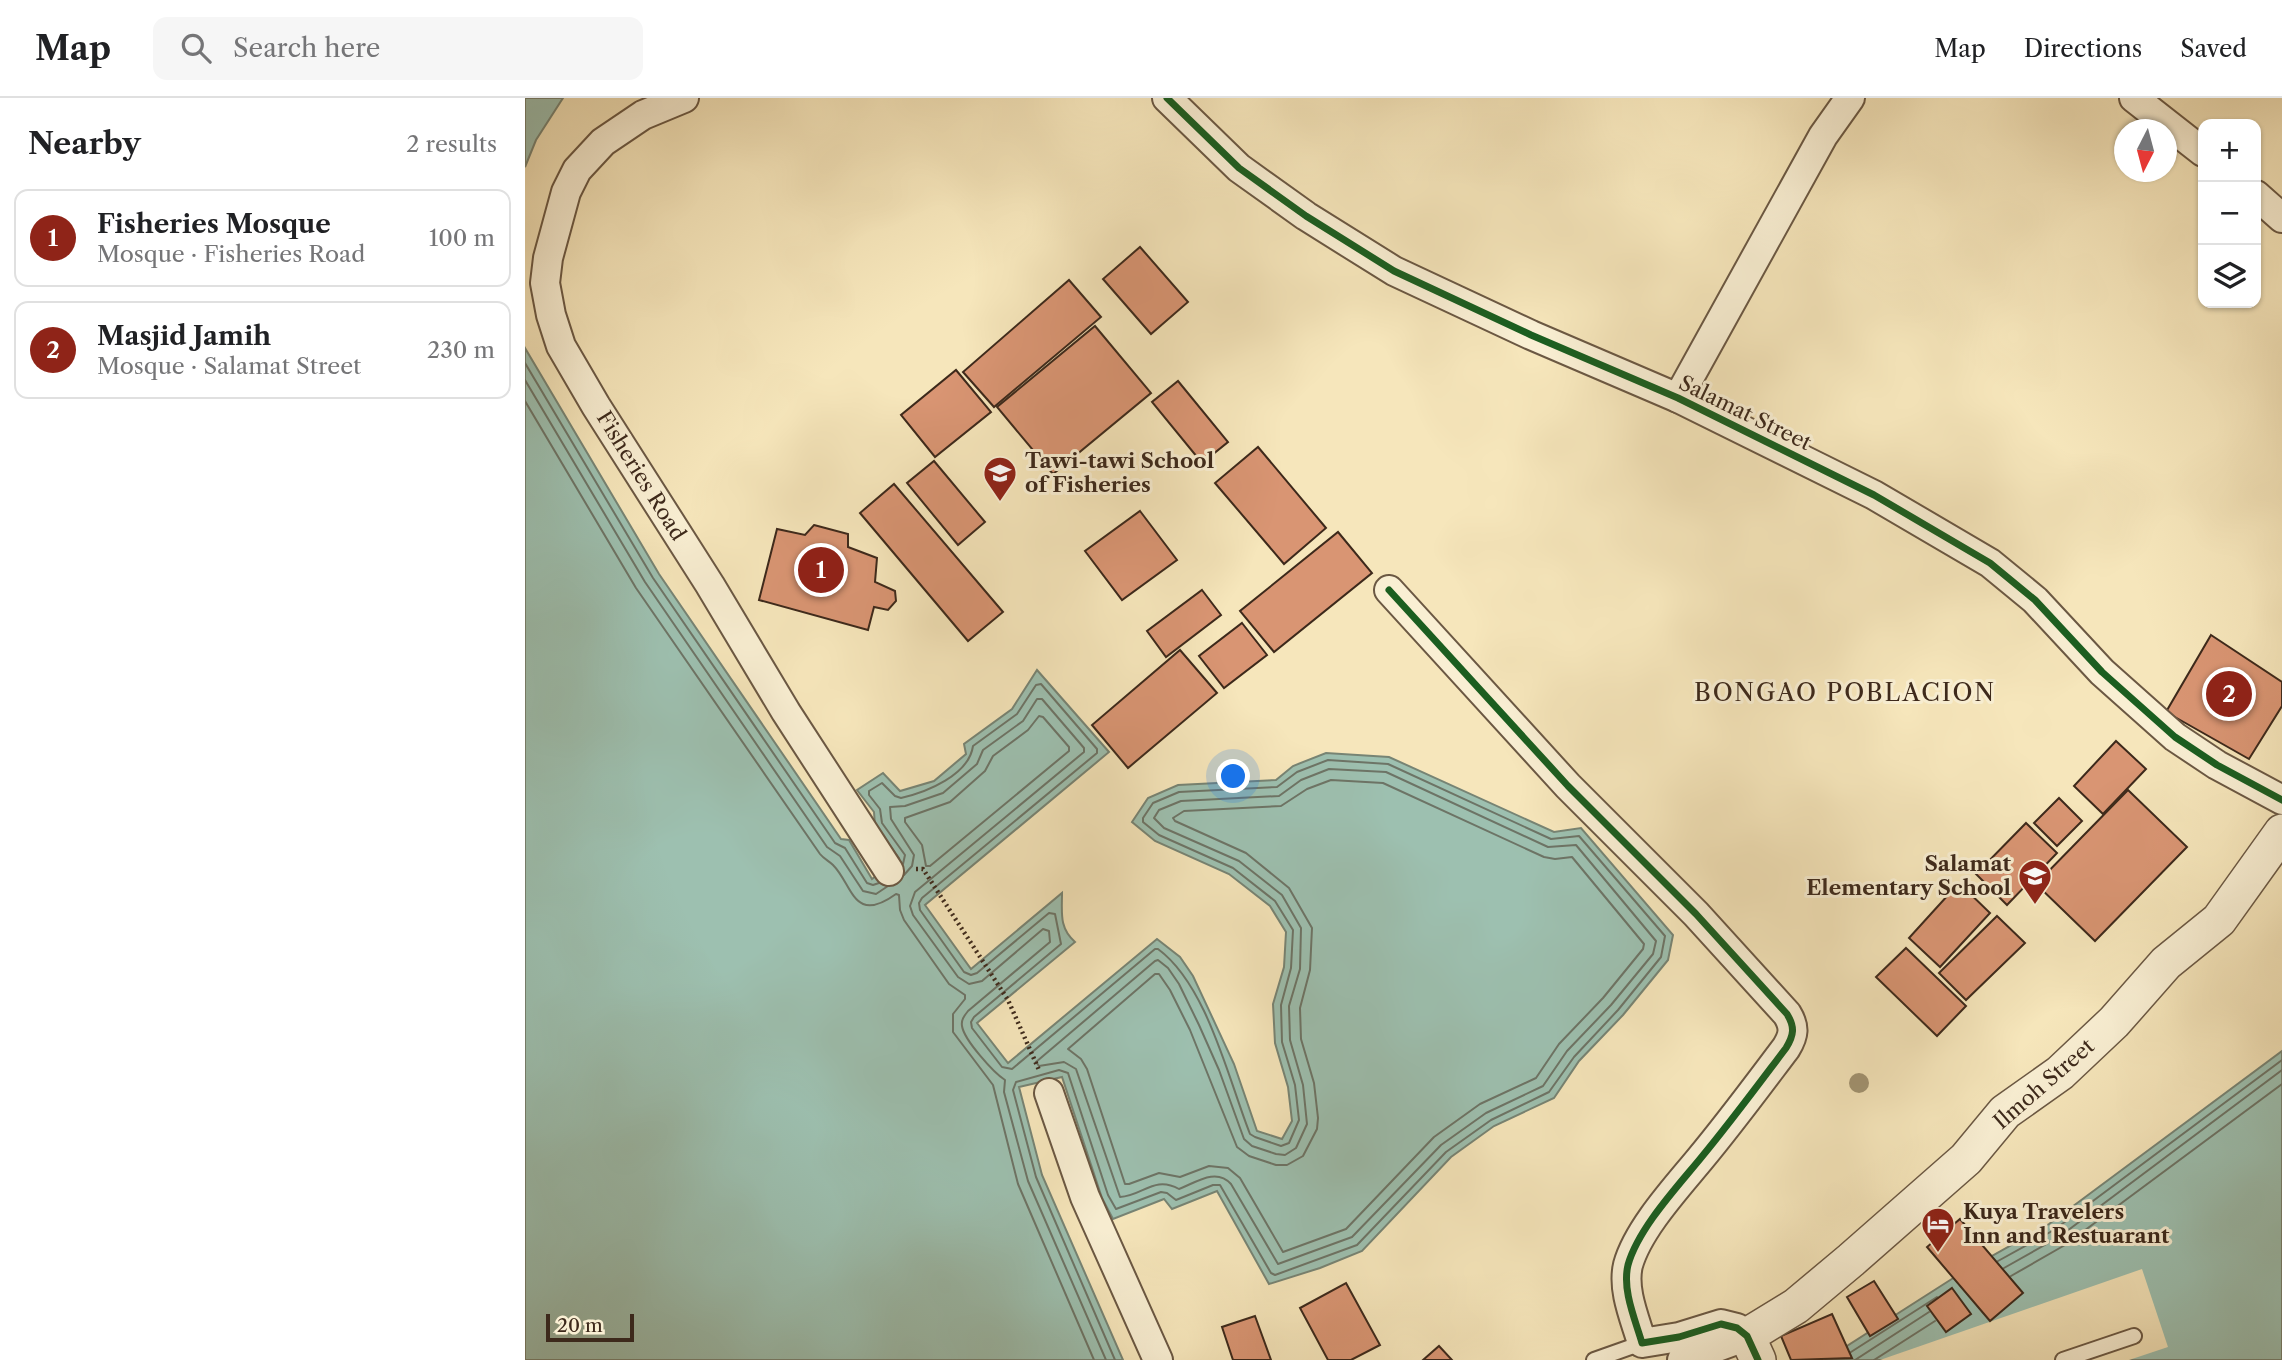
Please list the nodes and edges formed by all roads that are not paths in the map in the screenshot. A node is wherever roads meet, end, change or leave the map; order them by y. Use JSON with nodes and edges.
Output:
{"nodes":[{"id":1,"x":684,"y":98,"type":"edge"},
{"id":2,"x":1167,"y":98,"type":"edge"},
{"id":3,"x":1850,"y":98,"type":"edge"},
{"id":4,"x":2134,"y":98,"type":"edge"},
{"id":5,"x":2198,"y":148,"type":"edge"},
{"id":6,"x":2261,"y":199,"type":"edge"},
{"id":7,"x":2282,"y":218,"type":"edge"},
{"id":8,"x":1678,"y":398,"type":"junction"},
{"id":9,"x":1389,"y":590,"type":"dead end"},
{"id":10,"x":2282,"y":800,"type":"edge"},
{"id":11,"x":2282,"y":832,"type":"edge"},
{"id":12,"x":889,"y":871,"type":"road end"},
{"id":13,"x":1049,"y":1093,"type":"road end"},
{"id":14,"x":2134,"y":1336,"type":"dead end"},
{"id":15,"x":1642,"y":1343,"type":"junction"},
{"id":16,"x":1752,"y":1348,"type":"edge"},
{"id":17,"x":1158,"y":1360,"type":"edge"},
{"id":18,"x":1594,"y":1360,"type":"edge"},
{"id":19,"x":1682,"y":1360,"type":"edge"},
{"id":20,"x":2063,"y":1360,"type":"edge"}],
"edges":[{"from":1,"to":12,"type":"street","name":"Fisheries Road"},
{"from":2,"to":8,"type":"street","name":"Salamat Street"},
{"from":3,"to":8,"type":"street"},
{"from":4,"to":5,"type":"street"},
{"from":6,"to":7,"type":"street"},
{"from":8,"to":10,"type":"street","name":"Salamat Street"},
{"from":9,"to":15,"type":"street"},
{"from":11,"to":16,"type":"street","name":"Ilmoh Street"},
{"from":13,"to":17,"type":"street"},
{"from":14,"to":20,"type":"lane"},
{"from":15,"to":16,"type":"street"},
{"from":15,"to":18,"type":"lane"},
{"from":16,"to":19,"type":"street"}]}
